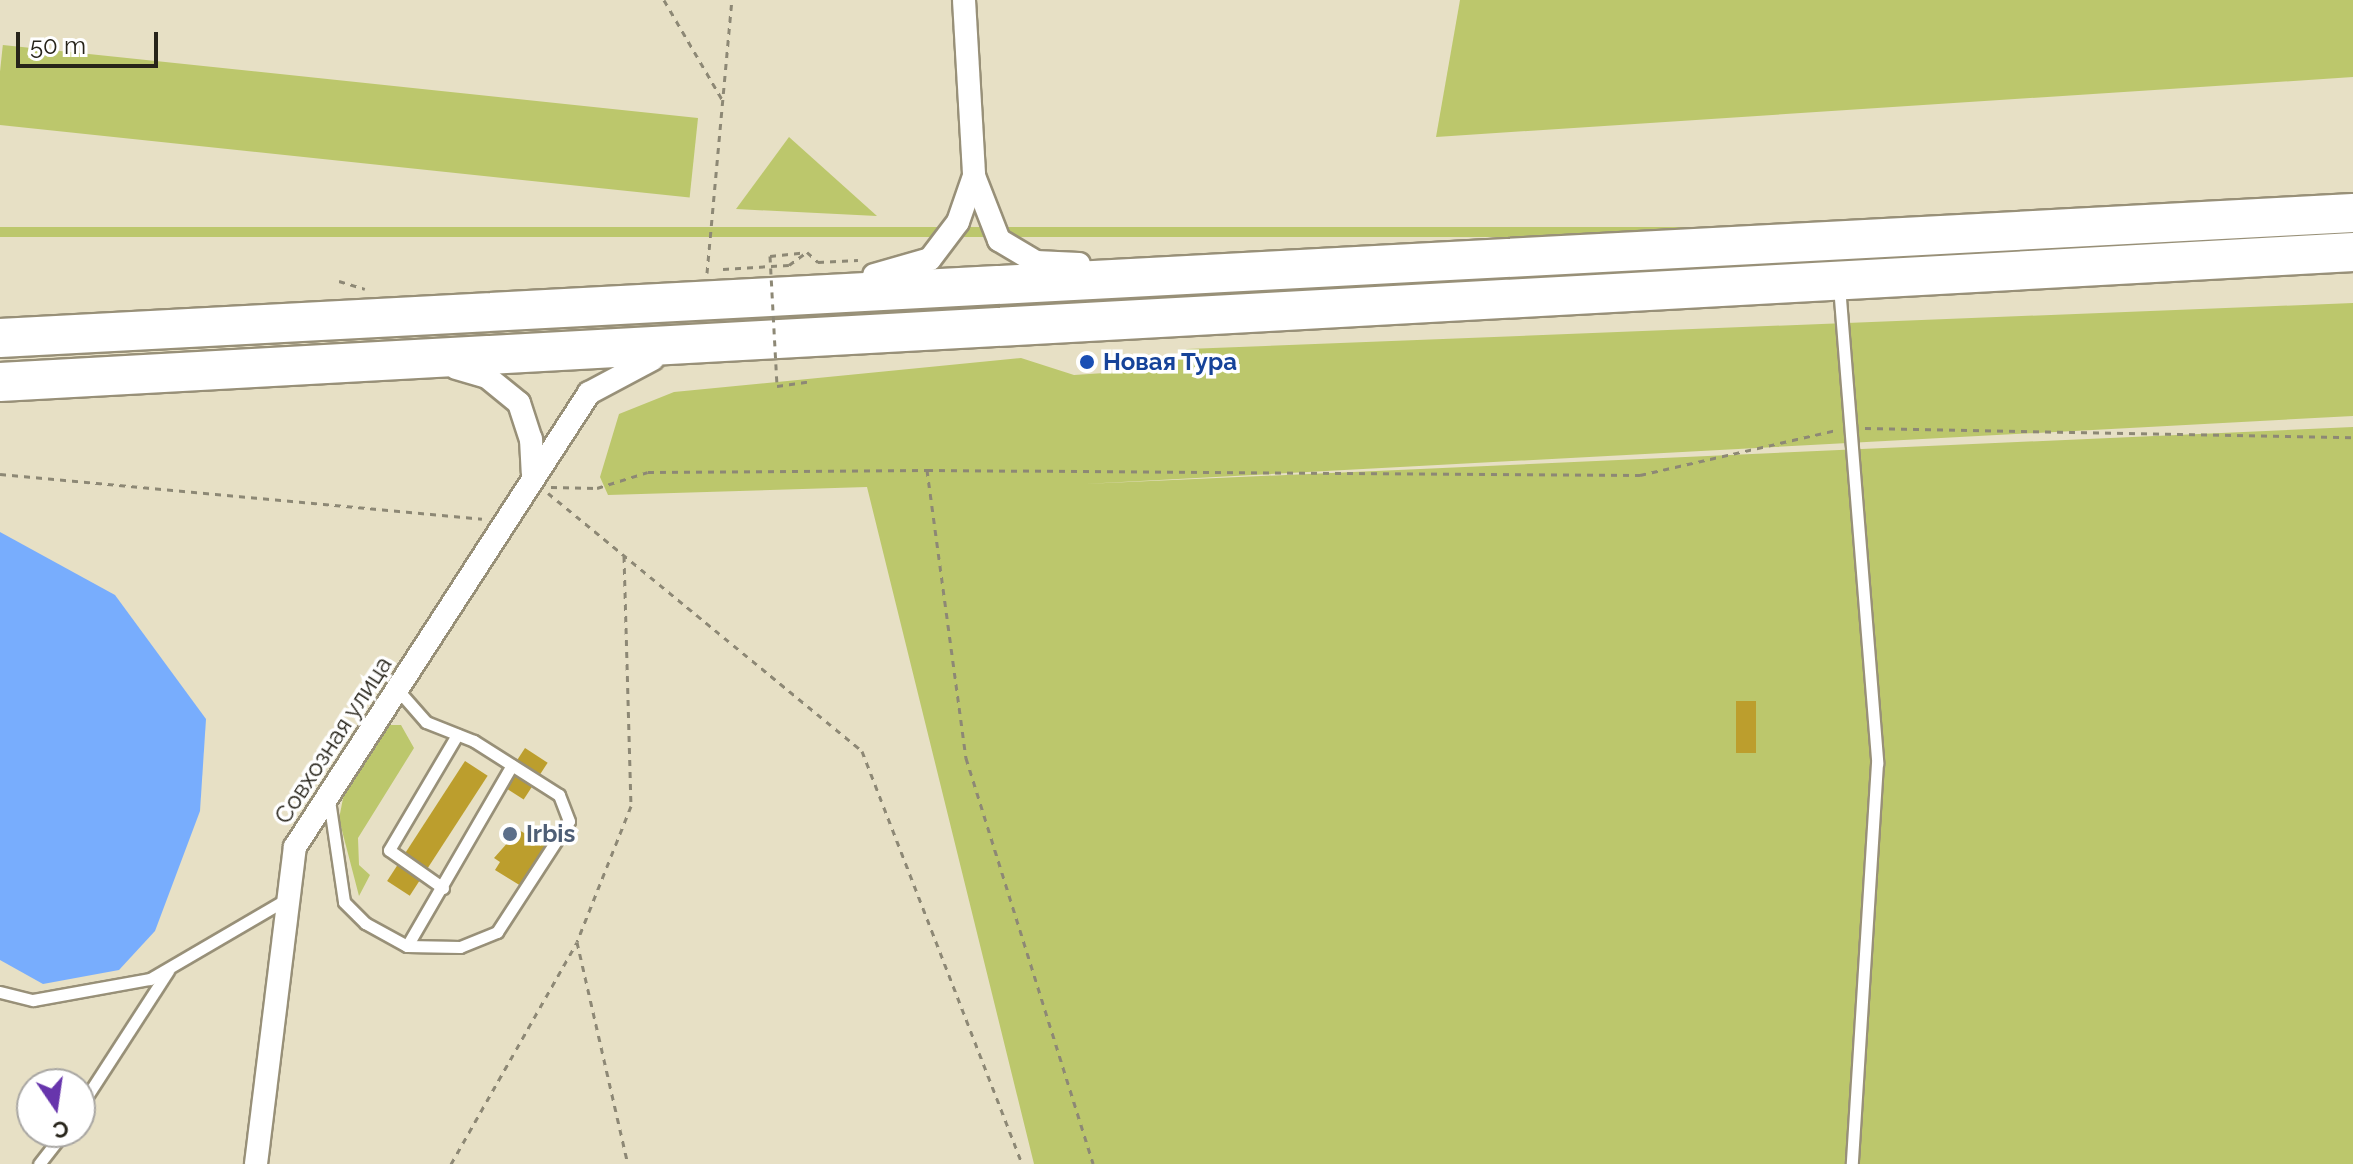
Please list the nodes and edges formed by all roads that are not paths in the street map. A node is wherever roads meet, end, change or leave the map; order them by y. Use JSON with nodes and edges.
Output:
{"nodes":[{"id":1,"x":964,"y":0,"type":"edge"},
{"id":2,"x":974,"y":176,"type":"junction"},
{"id":3,"x":2353,"y":213,"type":"edge"},
{"id":4,"x":2353,"y":252,"type":"edge"},
{"id":5,"x":1230,"y":273,"type":"junction"},
{"id":6,"x":1839,"y":281,"type":"junction"},
{"id":7,"x":709,"y":286,"type":"junction"},
{"id":8,"x":1214,"y":315,"type":"junction"},
{"id":9,"x":0,"y":338,"type":"edge"},
{"id":10,"x":653,"y":359,"type":"junction"},
{"id":11,"x":312,"y":361,"type":"junction"},
{"id":12,"x":456,"y":368,"type":"junction"},
{"id":13,"x":0,"y":382,"type":"edge"},
{"id":14,"x":531,"y":475,"type":"junction"},
{"id":15,"x":396,"y":689,"type":"junction"},
{"id":16,"x":457,"y":735,"type":"junction"},
{"id":17,"x":512,"y":765,"type":"junction"},
{"id":18,"x":329,"y":795,"type":"junction"},
{"id":19,"x":443,"y":888,"type":"junction"},
{"id":20,"x":287,"y":899,"type":"junction"},
{"id":21,"x":407,"y":946,"type":"junction"},
{"id":22,"x":170,"y":967,"type":"junction"},
{"id":23,"x":0,"y":992,"type":"edge"},
{"id":24,"x":96,"y":1082,"type":"edge"},
{"id":25,"x":52,"y":1148,"type":"edge"},
{"id":26,"x":39,"y":1164,"type":"edge"},
{"id":27,"x":256,"y":1164,"type":"edge"},
{"id":28,"x":1852,"y":1164,"type":"edge"}],
"edges":[{"from":1,"to":2,"type":"street"},
{"from":2,"to":5,"type":"street"},
{"from":2,"to":7,"type":"street"},
{"from":3,"to":5,"type":"highway"},
{"from":4,"to":6,"type":"highway"},
{"from":5,"to":7,"type":"highway"},
{"from":6,"to":8,"type":"highway"},
{"from":6,"to":28,"type":"lane"},
{"from":7,"to":9,"type":"highway"},
{"from":8,"to":10,"type":"street"},
{"from":8,"to":11,"type":"highway"},
{"from":10,"to":12,"type":"street"},
{"from":10,"to":14,"type":"street","name":"Совхозная улица"},
{"from":11,"to":12,"type":"street"},
{"from":11,"to":13,"type":"highway"},
{"from":12,"to":14,"type":"street"},
{"from":14,"to":15,"type":"street","name":"Совхозная улица"},
{"from":15,"to":16,"type":"lane"},
{"from":15,"to":18,"type":"street","name":"Совхозная улица"},
{"from":16,"to":17,"type":"lane"},
{"from":16,"to":19,"type":"lane"},
{"from":17,"to":19,"type":"lane"},
{"from":17,"to":21,"type":"lane"},
{"from":18,"to":20,"type":"street","name":"Совхозная улица"},
{"from":18,"to":21,"type":"lane"},
{"from":19,"to":21,"type":"lane"},
{"from":20,"to":22,"type":"lane"},
{"from":20,"to":27,"type":"street","name":"Совхозная улица"},
{"from":22,"to":23,"type":"lane"},
{"from":22,"to":24,"type":"lane"},
{"from":25,"to":26,"type":"lane"}]}
